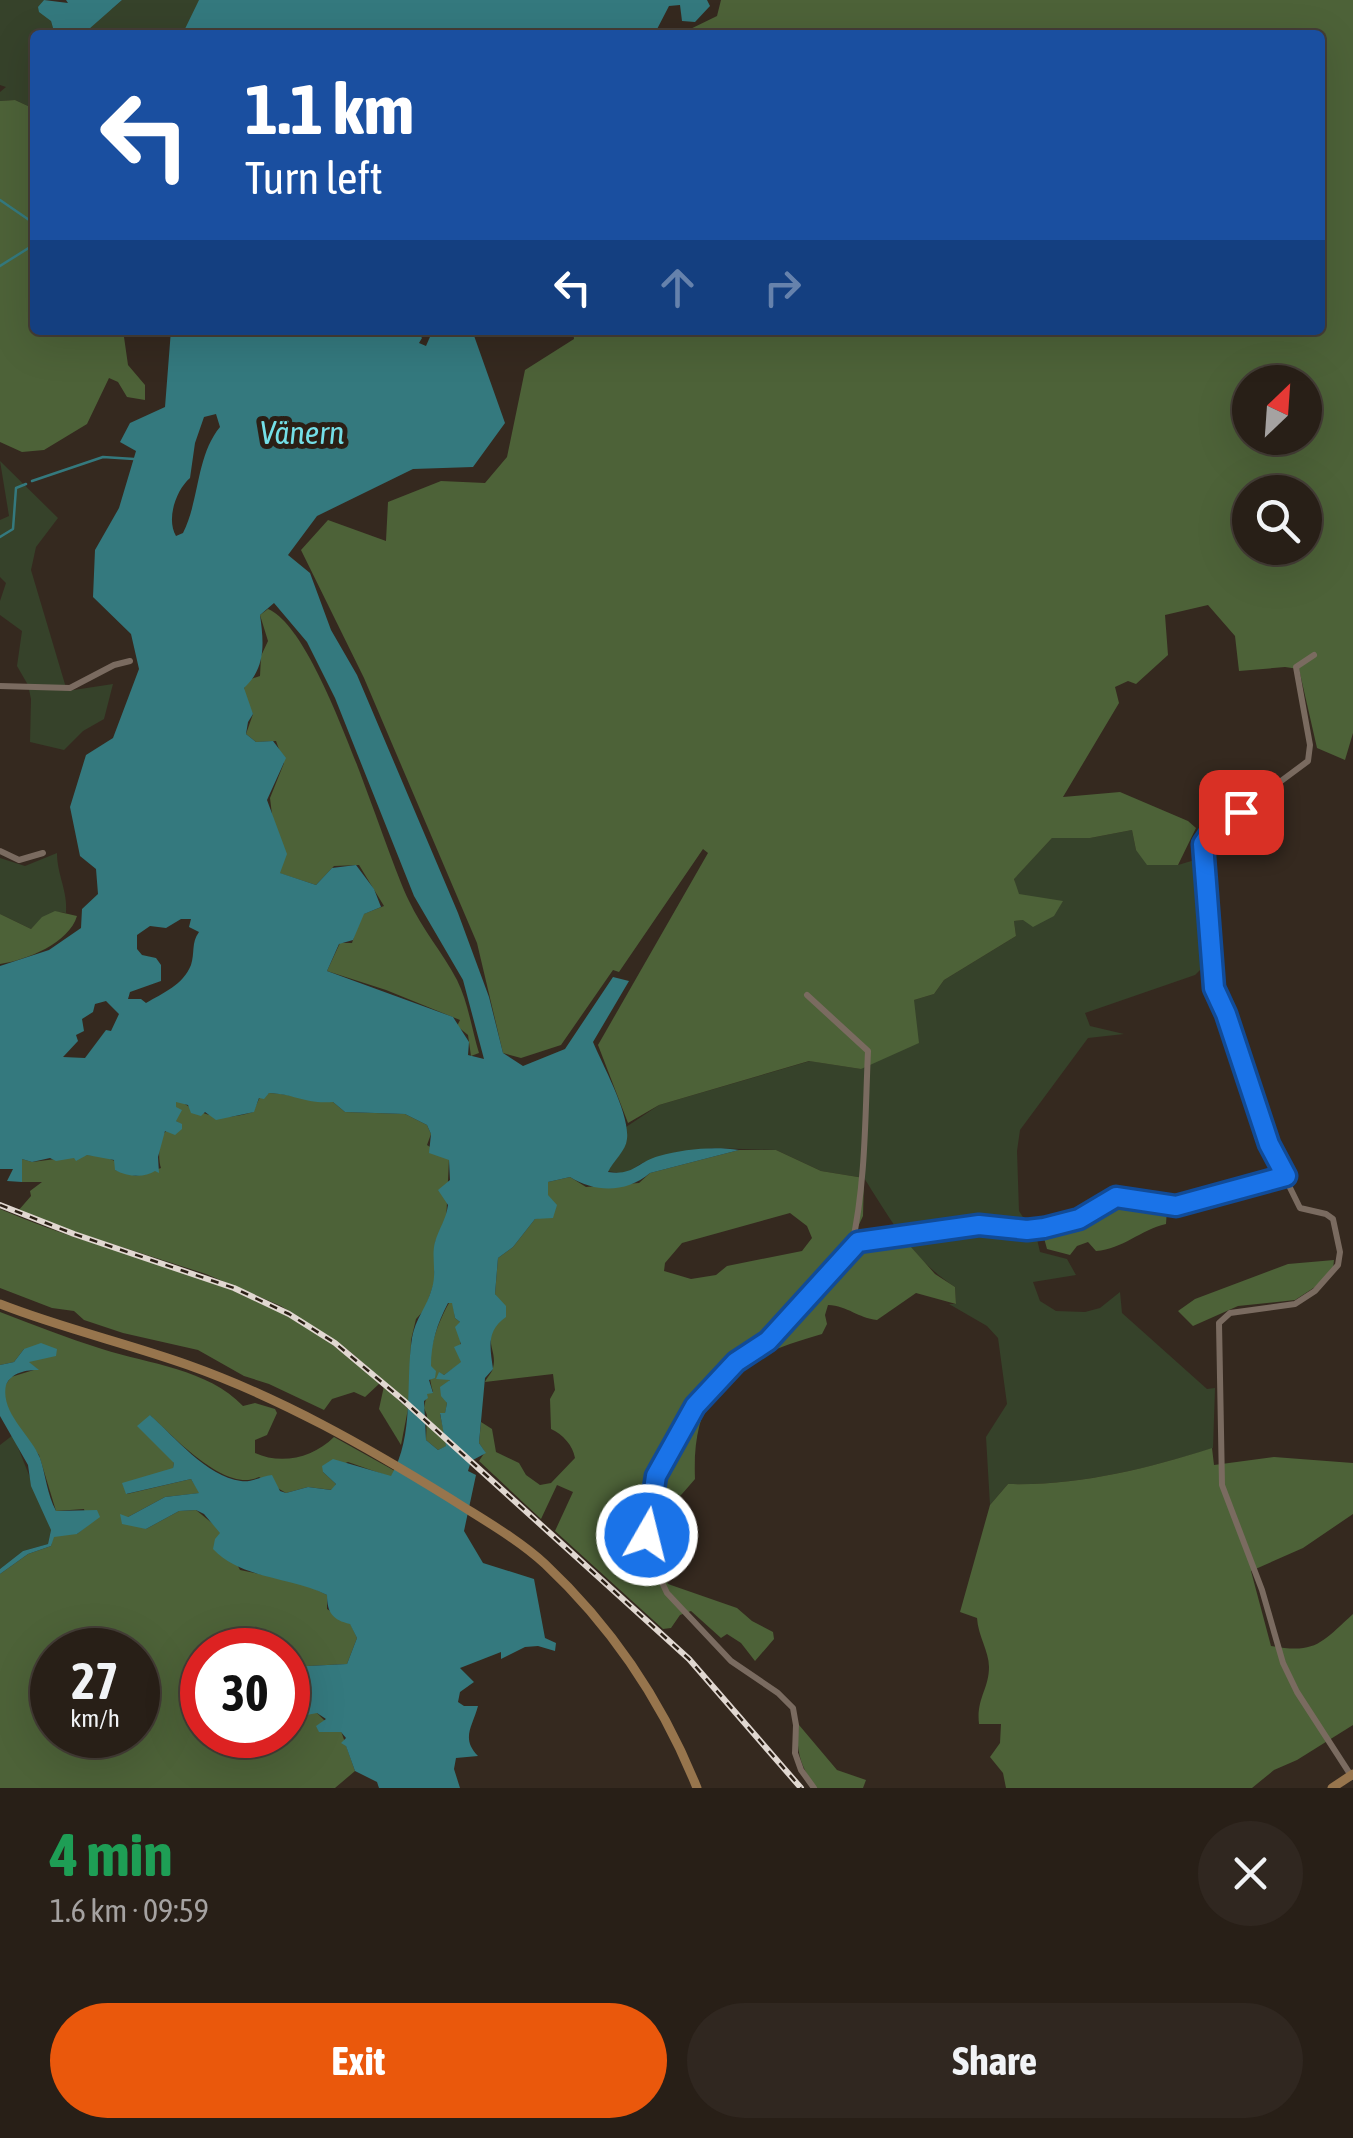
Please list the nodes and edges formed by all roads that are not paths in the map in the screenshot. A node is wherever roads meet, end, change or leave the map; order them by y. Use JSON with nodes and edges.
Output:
{"nodes":[{"id":1,"x":1314,"y":655,"type":"dead end"},
{"id":2,"x":130,"y":662,"type":"dead end"},
{"id":3,"x":0,"y":686,"type":"edge"},
{"id":4,"x":0,"y":851,"type":"edge"},
{"id":5,"x":43,"y":853,"type":"dead end"},
{"id":6,"x":807,"y":995,"type":"dead end"},
{"id":7,"x":1286,"y":1176,"type":"junction"},
{"id":8,"x":852,"y":1246,"type":"junction"},
{"id":9,"x":5,"y":1306,"type":"edge"},
{"id":10,"x":1353,"y":1776,"type":"edge"},
{"id":11,"x":697,"y":1788,"type":"edge"},
{"id":12,"x":814,"y":1788,"type":"edge"},
{"id":13,"x":1332,"y":1788,"type":"edge"}],
"edges":[{"from":1,"to":7,"type":"street"},
{"from":2,"to":3,"type":"street"},
{"from":4,"to":5,"type":"street"},
{"from":6,"to":8,"type":"street"},
{"from":7,"to":8,"type":"street"},
{"from":7,"to":10,"type":"street"},
{"from":8,"to":12,"type":"street"},
{"from":9,"to":11,"type":"street"},
{"from":10,"to":13,"type":"street"}]}
